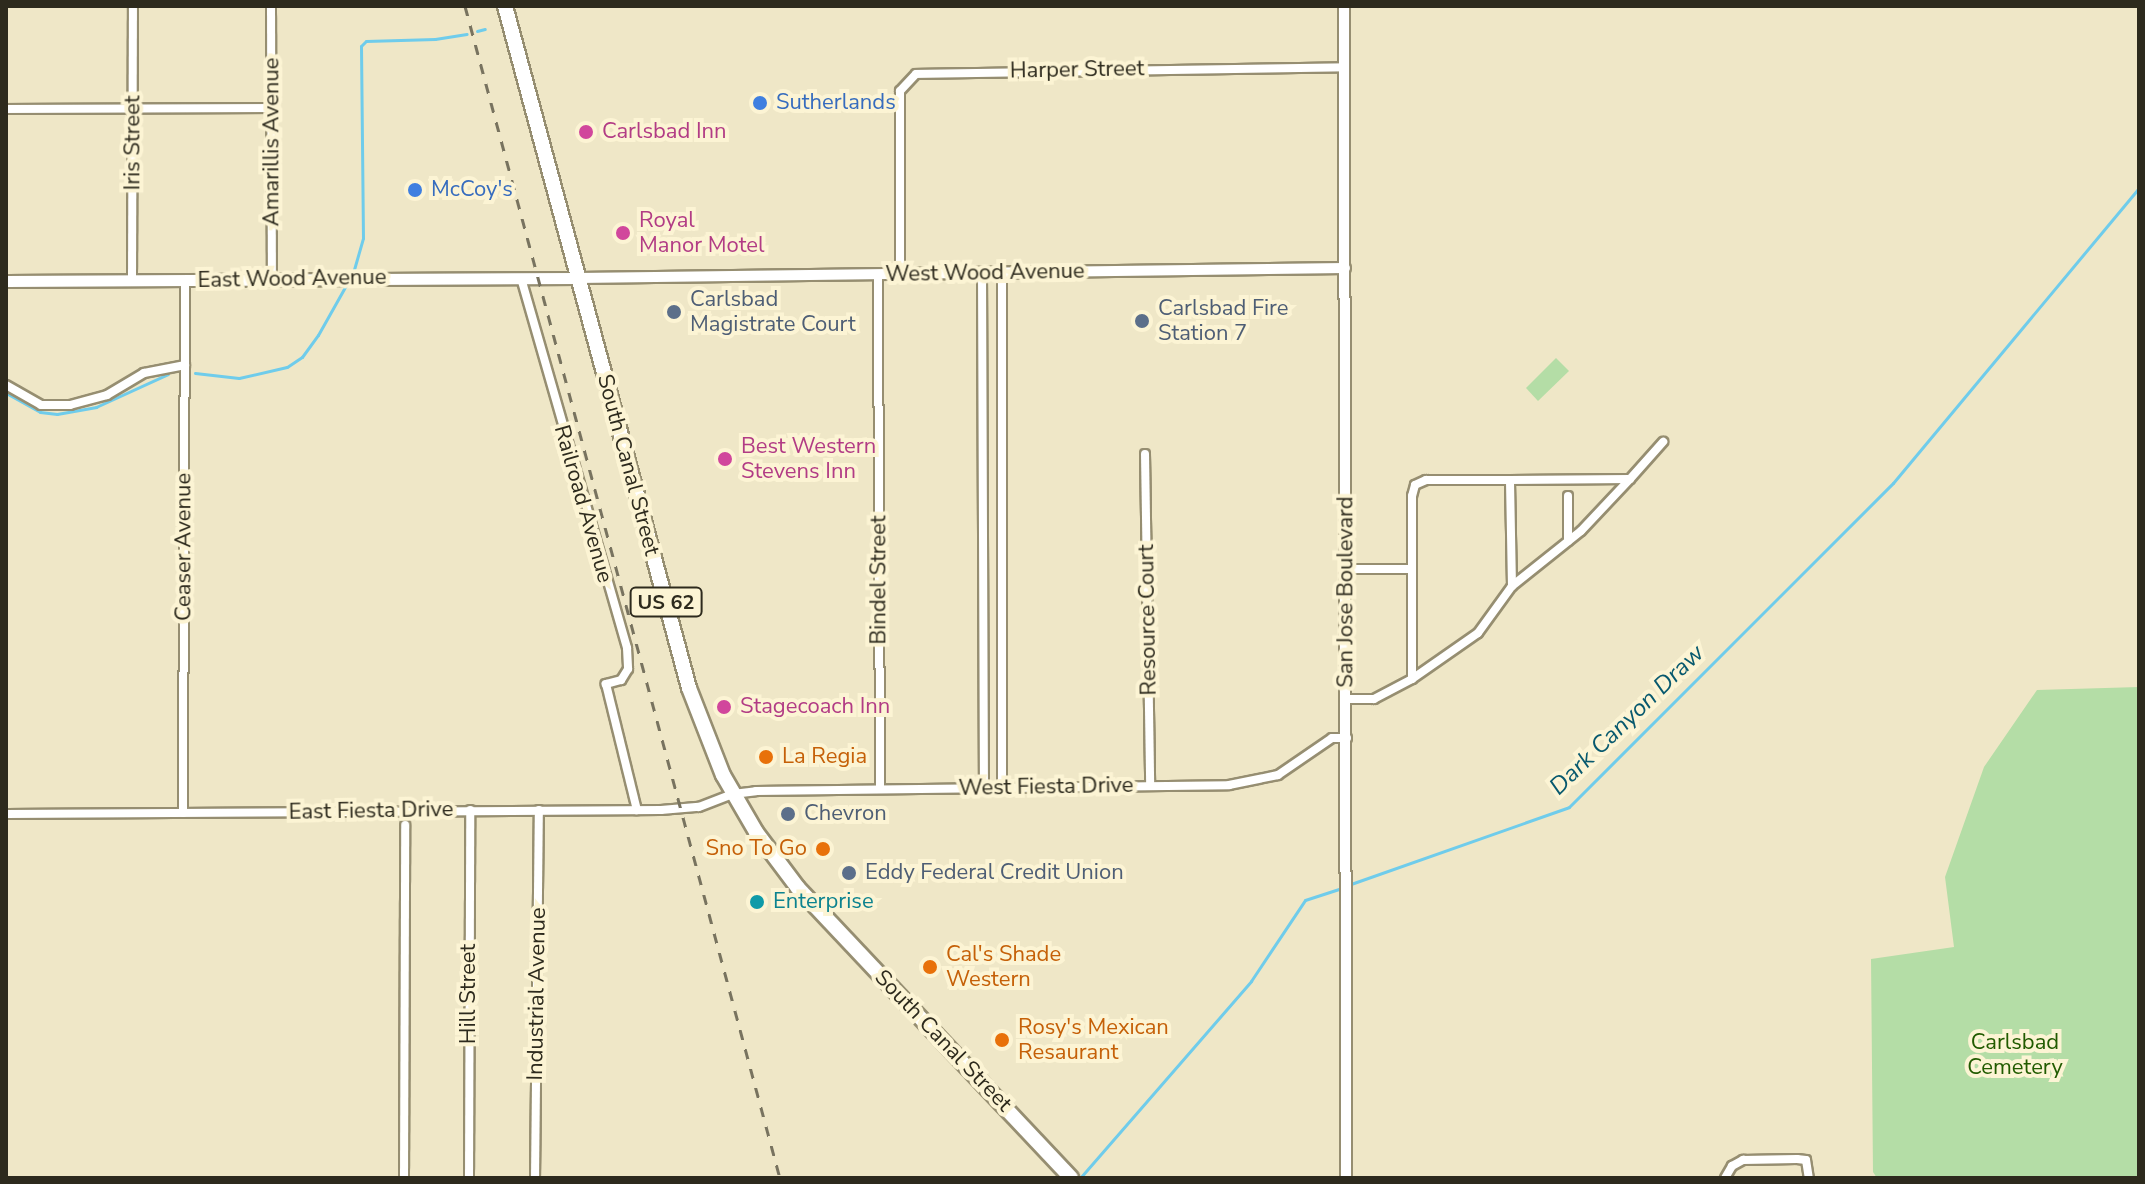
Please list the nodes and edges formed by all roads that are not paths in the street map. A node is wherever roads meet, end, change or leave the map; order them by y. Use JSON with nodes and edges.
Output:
{"nodes":[{"id":1,"x":133,"y":6,"type":"edge"},
{"id":2,"x":271,"y":6,"type":"edge"},
{"id":3,"x":505,"y":6,"type":"edge"},
{"id":4,"x":1344,"y":6,"type":"edge"},
{"id":5,"x":1344,"y":67,"type":"junction"},
{"id":6,"x":271,"y":108,"type":"junction"},
{"id":7,"x":6,"y":109,"type":"edge"},
{"id":8,"x":133,"y":109,"type":"junction"},
{"id":9,"x":1345,"y":268,"type":"junction"},
{"id":10,"x":982,"y":273,"type":"junction"},
{"id":11,"x":1002,"y":273,"type":"junction"},
{"id":12,"x":878,"y":274,"type":"junction"},
{"id":13,"x":900,"y":274,"type":"junction"},
{"id":14,"x":521,"y":278,"type":"junction"},
{"id":15,"x":578,"y":278,"type":"junction"},
{"id":16,"x":272,"y":279,"type":"junction"},
{"id":17,"x":185,"y":280,"type":"junction"},
{"id":18,"x":6,"y":281,"type":"edge"},
{"id":19,"x":132,"y":281,"type":"junction"},
{"id":20,"x":185,"y":365,"type":"junction"},
{"id":21,"x":6,"y":385,"type":"edge"},
{"id":22,"x":1663,"y":442,"type":"dead end"},
{"id":23,"x":1145,"y":454,"type":"dead end"},
{"id":24,"x":1630,"y":479,"type":"junction"},
{"id":25,"x":1510,"y":480,"type":"junction"},
{"id":26,"x":1568,"y":496,"type":"dead end"},
{"id":27,"x":1568,"y":541,"type":"junction"},
{"id":28,"x":1346,"y":569,"type":"junction"},
{"id":29,"x":1412,"y":569,"type":"junction"},
{"id":30,"x":1512,"y":586,"type":"junction"},
{"id":31,"x":1412,"y":679,"type":"junction"},
{"id":32,"x":1346,"y":699,"type":"junction"},
{"id":33,"x":1347,"y":738,"type":"junction"},
{"id":34,"x":1150,"y":785,"type":"junction"},
{"id":35,"x":984,"y":787,"type":"junction"},
{"id":36,"x":1002,"y":787,"type":"junction"},
{"id":37,"x":880,"y":789,"type":"junction"},
{"id":38,"x":733,"y":794,"type":"junction"},
{"id":39,"x":470,"y":810,"type":"junction"},
{"id":40,"x":539,"y":810,"type":"junction"},
{"id":41,"x":637,"y":810,"type":"junction"},
{"id":42,"x":183,"y":813,"type":"junction"},
{"id":43,"x":6,"y":814,"type":"edge"},
{"id":44,"x":405,"y":825,"type":"dead end"},
{"id":45,"x":404,"y":1178,"type":"edge"},
{"id":46,"x":469,"y":1178,"type":"edge"},
{"id":47,"x":535,"y":1178,"type":"edge"},
{"id":48,"x":1071,"y":1178,"type":"edge"},
{"id":49,"x":1346,"y":1178,"type":"edge"},
{"id":50,"x":1725,"y":1178,"type":"edge"},
{"id":51,"x":1809,"y":1178,"type":"edge"}],
"edges":[{"from":1,"to":8,"type":"street","name":"Iris Street"},
{"from":2,"to":6,"type":"street","name":"Amarillis Avenue"},
{"from":3,"to":15,"type":"highway","name":"South Canal Street","number":"US 62"},
{"from":4,"to":5,"type":"street","name":"San Jose Boulevard"},
{"from":5,"to":9,"type":"street","name":"San Jose Boulevard"},
{"from":5,"to":13,"type":"street","name":"Harper Street"},
{"from":6,"to":8,"type":"street"},
{"from":6,"to":16,"type":"street","name":"Amarillis Avenue"},
{"from":7,"to":8,"type":"street"},
{"from":8,"to":19,"type":"street","name":"Iris Street"},
{"from":9,"to":11,"type":"street","name":"West Wood Avenue"},
{"from":9,"to":28,"type":"street","name":"San Jose Boulevard"},
{"from":10,"to":11,"type":"street","name":"West Wood Avenue"},
{"from":10,"to":13,"type":"street","name":"West Wood Avenue"},
{"from":10,"to":35,"type":"street"},
{"from":11,"to":36,"type":"street"},
{"from":12,"to":13,"type":"street","name":"West Wood Avenue"},
{"from":12,"to":15,"type":"street","name":"West Wood Avenue"},
{"from":12,"to":37,"type":"street","name":"Bindel Street"},
{"from":14,"to":15,"type":"main road","name":"East Wood Avenue"},
{"from":14,"to":16,"type":"main road","name":"East Wood Avenue"},
{"from":14,"to":41,"type":"street","name":"Railroad Avenue"},
{"from":15,"to":38,"type":"highway","name":"South Canal Street","number":"US 62"},
{"from":16,"to":17,"type":"main road","name":"East Wood Avenue"},
{"from":17,"to":19,"type":"main road","name":"East Wood Avenue"},
{"from":17,"to":20,"type":"street","name":"Ceaser Avenue"},
{"from":18,"to":19,"type":"main road","name":"East Wood Avenue"},
{"from":20,"to":21,"type":"street"},
{"from":20,"to":42,"type":"street","name":"Ceaser Avenue"},
{"from":22,"to":24,"type":"street"},
{"from":23,"to":34,"type":"street","name":"Resource Court"},
{"from":24,"to":25,"type":"street"},
{"from":24,"to":27,"type":"street"},
{"from":25,"to":29,"type":"street"},
{"from":25,"to":30,"type":"street"},
{"from":26,"to":27,"type":"street"},
{"from":27,"to":30,"type":"street"},
{"from":28,"to":29,"type":"street"},
{"from":28,"to":32,"type":"street","name":"San Jose Boulevard"},
{"from":29,"to":31,"type":"street"},
{"from":30,"to":31,"type":"street"},
{"from":31,"to":32,"type":"street"},
{"from":32,"to":33,"type":"street","name":"San Jose Boulevard"},
{"from":33,"to":34,"type":"street","name":"West Fiesta Drive"},
{"from":33,"to":49,"type":"street","name":"San Jose Boulevard"},
{"from":34,"to":36,"type":"street","name":"West Fiesta Drive"},
{"from":35,"to":36,"type":"street","name":"West Fiesta Drive"},
{"from":35,"to":37,"type":"street","name":"West Fiesta Drive"},
{"from":37,"to":38,"type":"street","name":"West Fiesta Drive"},
{"from":38,"to":41,"type":"street","name":"East Fiesta Drive"},
{"from":38,"to":48,"type":"highway","name":"South Canal Street","number":"US 62"},
{"from":39,"to":40,"type":"street","name":"East Fiesta Drive"},
{"from":39,"to":42,"type":"street","name":"East Fiesta Drive"},
{"from":39,"to":46,"type":"street","name":"Hill Street"},
{"from":40,"to":41,"type":"street","name":"East Fiesta Drive"},
{"from":40,"to":47,"type":"street","name":"Industrial Avenue"},
{"from":42,"to":43,"type":"street","name":"East Fiesta Drive"},
{"from":44,"to":45,"type":"street"},
{"from":50,"to":51,"type":"street"}]}
